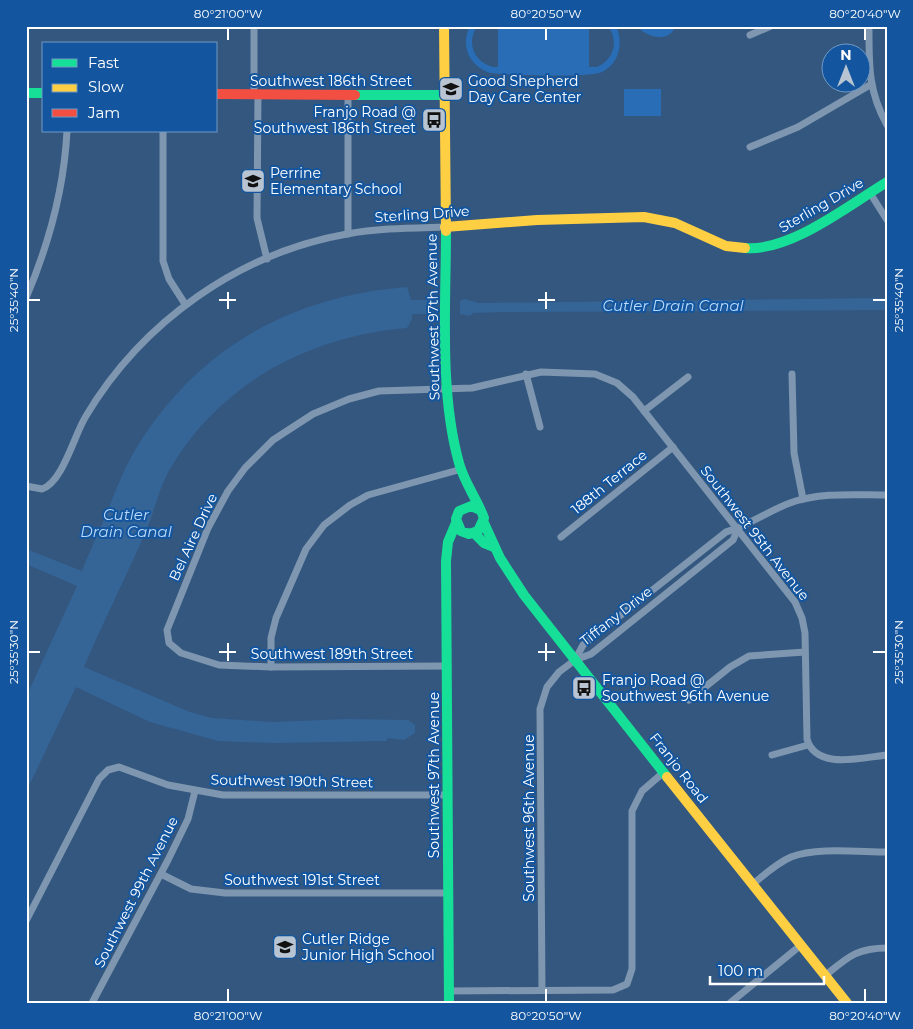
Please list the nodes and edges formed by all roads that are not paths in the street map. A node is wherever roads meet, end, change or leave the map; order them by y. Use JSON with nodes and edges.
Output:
{"nodes":[{"id":1,"x":254,"y":26,"type":"edge"},
{"id":2,"x":444,"y":26,"type":"edge"},
{"id":3,"x":770,"y":26,"type":"edge"},
{"id":4,"x":869,"y":26,"type":"edge"},
{"id":5,"x":750,"y":35,"type":"dead end"},
{"id":6,"x":869,"y":42,"type":"edge"},
{"id":7,"x":870,"y":84,"type":"edge"},
{"id":8,"x":857,"y":92,"type":"edge"},
{"id":9,"x":26,"y":93,"type":"edge"},
{"id":10,"x":42,"y":93,"type":"edge"},
{"id":11,"x":218,"y":94,"type":"edge"},
{"id":12,"x":256,"y":94,"type":"junction"},
{"id":13,"x":348,"y":95,"type":"junction"},
{"id":14,"x":445,"y":95,"type":"junction"},
{"id":15,"x":887,"y":125,"type":"edge"},
{"id":16,"x":67,"y":132,"type":"edge"},
{"id":17,"x":163,"y":132,"type":"edge"},
{"id":18,"x":750,"y":147,"type":"dead end"},
{"id":19,"x":887,"y":182,"type":"edge"},
{"id":20,"x":870,"y":193,"type":"junction"},
{"id":21,"x":887,"y":220,"type":"edge"},
{"id":22,"x":446,"y":227,"type":"junction"},
{"id":23,"x":348,"y":234,"type":"junction"},
{"id":24,"x":267,"y":259,"type":"junction"},
{"id":25,"x":26,"y":298,"type":"edge"},
{"id":26,"x":185,"y":304,"type":"junction"},
{"id":27,"x":526,"y":374,"type":"junction"},
{"id":28,"x":792,"y":374,"type":"dead end"},
{"id":29,"x":688,"y":377,"type":"dead end"},
{"id":30,"x":447,"y":388,"type":"junction"},
{"id":31,"x":644,"y":412,"type":"junction"},
{"id":32,"x":540,"y":427,"type":"dead end"},
{"id":33,"x":673,"y":447,"type":"junction"},
{"id":34,"x":462,"y":469,"type":"junction"},
{"id":35,"x":467,"y":484,"type":"junction"},
{"id":36,"x":26,"y":486,"type":"edge"},
{"id":37,"x":887,"y":495,"type":"edge"},
{"id":38,"x":802,"y":499,"type":"junction"},
{"id":39,"x":462,"y":508,"type":"junction"},
{"id":40,"x":480,"y":510,"type":"junction"},
{"id":41,"x":484,"y":523,"type":"junction"},
{"id":42,"x":456,"y":524,"type":"junction"},
{"id":43,"x":738,"y":529,"type":"junction"},
{"id":44,"x":470,"y":533,"type":"junction"},
{"id":45,"x":561,"y":537,"type":"dead end"},
{"id":46,"x":449,"y":547,"type":"junction"},
{"id":47,"x":494,"y":547,"type":"junction"},
{"id":48,"x":167,"y":636,"type":"joint"},
{"id":49,"x":805,"y":652,"type":"junction"},
{"id":50,"x":575,"y":660,"type":"junction"},
{"id":51,"x":448,"y":666,"type":"junction"},
{"id":52,"x":271,"y":667,"type":"junction"},
{"id":53,"x":689,"y":700,"type":"dead end"},
{"id":54,"x":808,"y":745,"type":"junction"},
{"id":55,"x":772,"y":755,"type":"dead end"},
{"id":56,"x":887,"y":755,"type":"edge"},
{"id":57,"x":664,"y":772,"type":"junction"},
{"id":58,"x":194,"y":791,"type":"junction"},
{"id":59,"x":447,"y":795,"type":"junction"},
{"id":60,"x":887,"y":852,"type":"edge"},
{"id":61,"x":161,"y":874,"type":"junction"},
{"id":62,"x":753,"y":884,"type":"junction"},
{"id":63,"x":448,"y":893,"type":"junction"},
{"id":64,"x":26,"y":920,"type":"edge"},
{"id":65,"x":801,"y":945,"type":"junction"},
{"id":66,"x":887,"y":948,"type":"edge"},
{"id":67,"x":826,"y":975,"type":"junction"},
{"id":68,"x":542,"y":990,"type":"junction"},
{"id":69,"x":448,"y":991,"type":"junction"},
{"id":70,"x":92,"y":1003,"type":"edge"},
{"id":71,"x":448,"y":1003,"type":"edge"},
{"id":72,"x":730,"y":1003,"type":"edge"},
{"id":73,"x":847,"y":1003,"type":"edge"}],
"edges":[{"from":1,"to":12,"type":"street"},
{"from":2,"to":14,"type":"street","name":"Southwest 97th Avenue"},
{"from":3,"to":5,"type":"street"},
{"from":4,"to":6,"type":"street"},
{"from":7,"to":15,"type":"street"},
{"from":8,"to":18,"type":"street"},
{"from":9,"to":10,"type":"street"},
{"from":11,"to":12,"type":"street","name":"Southwest 186th Street"},
{"from":12,"to":13,"type":"street","name":"Southwest 186th Street"},
{"from":12,"to":24,"type":"street"},
{"from":13,"to":14,"type":"street","name":"Southwest 186th Street"},
{"from":13,"to":23,"type":"street"},
{"from":14,"to":22,"type":"street","name":"Southwest 97th Avenue"},
{"from":16,"to":25,"type":"street"},
{"from":17,"to":26,"type":"street"},
{"from":19,"to":20,"type":"street","name":"Sterling Drive"},
{"from":20,"to":21,"type":"street"},
{"from":20,"to":22,"type":"street","name":"Sterling Drive"},
{"from":22,"to":23,"type":"street","name":"Sterling Drive"},
{"from":22,"to":30,"type":"street","name":"Southwest 97th Avenue"},
{"from":23,"to":24,"type":"street","name":"Sterling Drive"},
{"from":24,"to":26,"type":"street","name":"Sterling Drive"},
{"from":26,"to":36,"type":"street","name":"Sterling Drive"},
{"from":27,"to":30,"type":"street","name":"Bel Aire Drive"},
{"from":27,"to":31,"type":"street","name":"Southwest 95th Avenue"},
{"from":27,"to":32,"type":"street"},
{"from":28,"to":38,"type":"street"},
{"from":29,"to":31,"type":"street"},
{"from":30,"to":34,"type":"street","name":"Southwest 97th Avenue"},
{"from":30,"to":48,"type":"street","name":"Bel Aire Drive"},
{"from":31,"to":33,"type":"street","name":"Southwest 95th Avenue"},
{"from":33,"to":43,"type":"street","name":"Southwest 95th Avenue"},
{"from":33,"to":45,"type":"street","name":"188th Terrace"},
{"from":34,"to":35,"type":"street","name":"Southwest 97th Avenue"},
{"from":34,"to":52,"type":"street"},
{"from":35,"to":39,"type":"street"},
{"from":35,"to":40,"type":"street","name":"Southwest 97th Avenue"},
{"from":37,"to":38,"type":"street","name":"Tiffany Drive"},
{"from":38,"to":43,"type":"street","name":"Tiffany Drive"},
{"from":39,"to":40,"type":"street"},
{"from":39,"to":42,"type":"street"},
{"from":40,"to":41,"type":"street"},
{"from":41,"to":44,"type":"street"},
{"from":41,"to":47,"type":"street","name":"Franjo Road"},
{"from":42,"to":44,"type":"street"},
{"from":42,"to":46,"type":"street","name":"Southwest 97th Avenue"},
{"from":43,"to":49,"type":"street","name":"Southwest 95th Avenue"},
{"from":43,"to":50,"type":"street","name":"Tiffany Drive"},
{"from":43,"to":50,"type":"street","name":"Tiffany Drive"},
{"from":44,"to":46,"type":"street"},
{"from":44,"to":47,"type":"street","name":"Franjo Road"},
{"from":46,"to":51,"type":"street","name":"Southwest 97th Avenue"},
{"from":47,"to":50,"type":"street","name":"Franjo Road"},
{"from":48,"to":52,"type":"street","name":"Southwest 189th Street"},
{"from":49,"to":53,"type":"street"},
{"from":49,"to":54,"type":"street","name":"Southwest 95th Avenue"},
{"from":50,"to":57,"type":"street","name":"Franjo Road"},
{"from":50,"to":68,"type":"street","name":"Southwest 96th Avenue"},
{"from":51,"to":52,"type":"street","name":"Southwest 189th Street"},
{"from":51,"to":59,"type":"street","name":"Southwest 97th Avenue"},
{"from":54,"to":55,"type":"street"},
{"from":54,"to":56,"type":"street"},
{"from":57,"to":62,"type":"street","name":"Franjo Road"},
{"from":57,"to":68,"type":"street"},
{"from":58,"to":59,"type":"street","name":"Southwest 190th Street"},
{"from":58,"to":61,"type":"street","name":"Southwest 99th Avenue"},
{"from":58,"to":64,"type":"street","name":"Southwest 190th Street"},
{"from":59,"to":63,"type":"street","name":"Southwest 97th Avenue"},
{"from":60,"to":62,"type":"street"},
{"from":61,"to":63,"type":"street","name":"Southwest 191st Street"},
{"from":61,"to":70,"type":"street","name":"Southwest 99th Avenue"},
{"from":62,"to":65,"type":"street","name":"Franjo Road"},
{"from":63,"to":69,"type":"street","name":"Southwest 97th Avenue"},
{"from":65,"to":67,"type":"street","name":"Franjo Road"},
{"from":65,"to":72,"type":"street"},
{"from":66,"to":67,"type":"street"},
{"from":67,"to":73,"type":"street","name":"Franjo Road"},
{"from":68,"to":69,"type":"street"},
{"from":69,"to":71,"type":"street","name":"Southwest 97th Avenue"}]}
